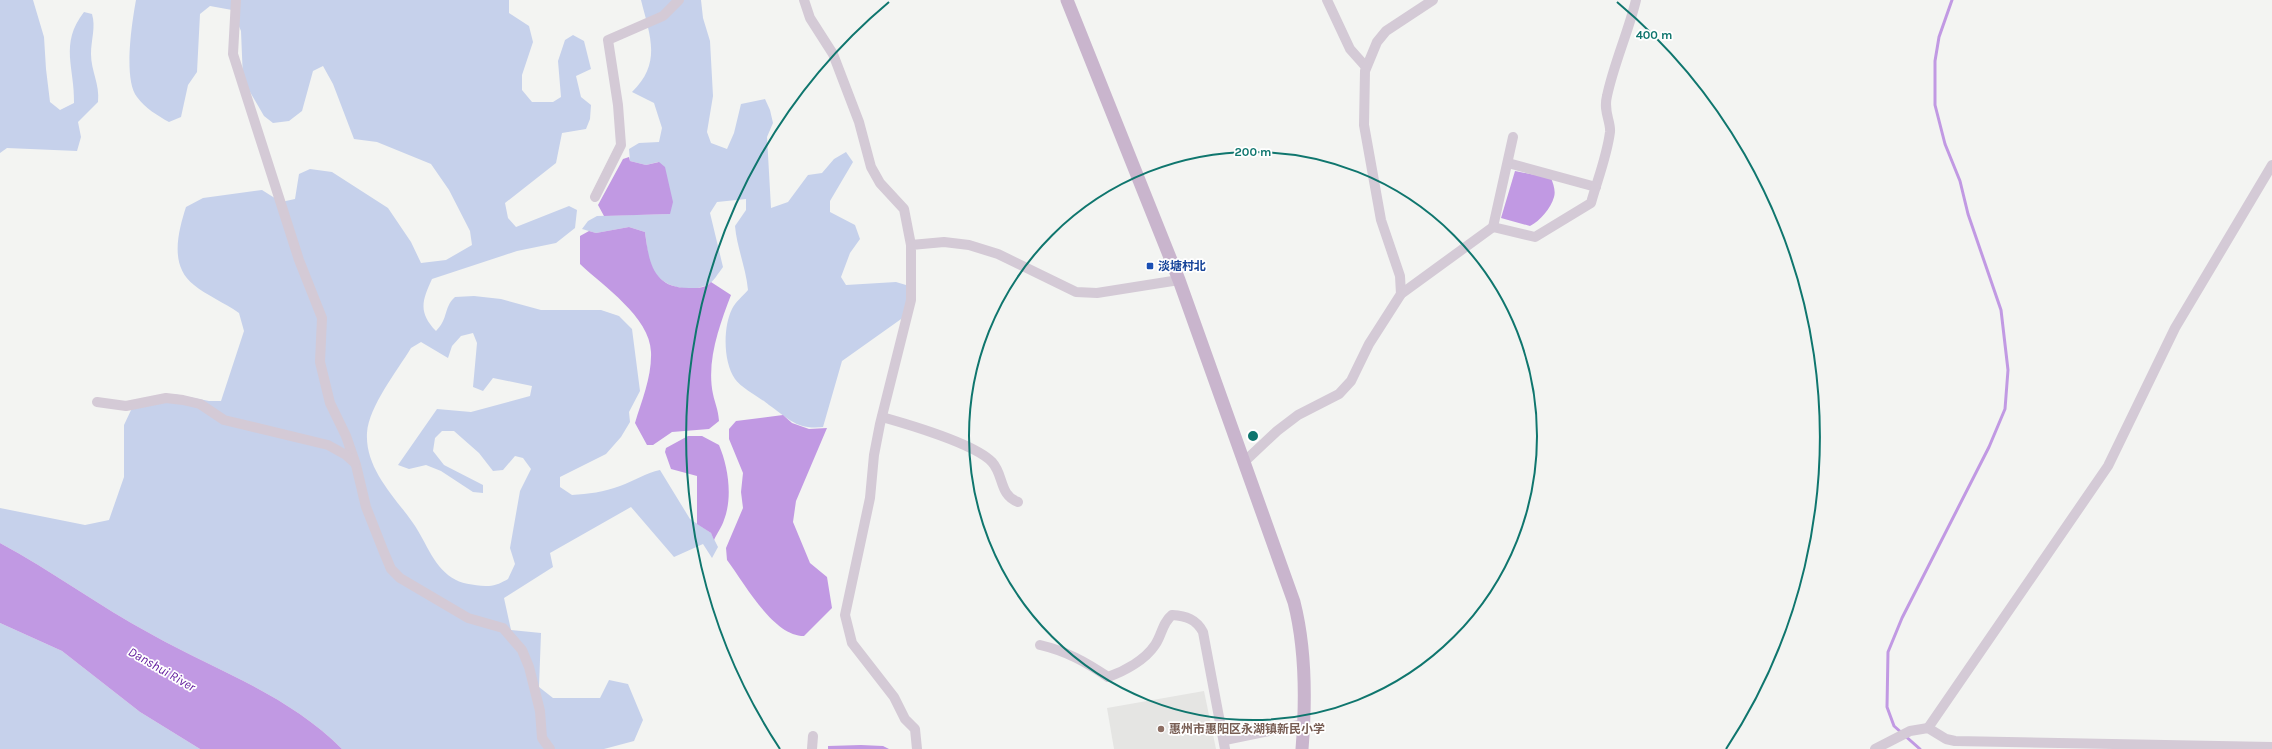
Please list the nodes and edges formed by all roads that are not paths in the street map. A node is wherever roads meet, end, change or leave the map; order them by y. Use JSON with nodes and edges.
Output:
{"nodes":[{"id":1,"x":236,"y":0,"type":"edge"},
{"id":2,"x":679,"y":0,"type":"edge"},
{"id":3,"x":804,"y":0,"type":"edge"},
{"id":4,"x":1067,"y":0,"type":"edge"},
{"id":5,"x":1327,"y":0,"type":"edge"},
{"id":6,"x":1433,"y":0,"type":"edge"},
{"id":7,"x":1636,"y":0,"type":"edge"},
{"id":8,"x":1366,"y":67,"type":"junction"},
{"id":9,"x":1513,"y":137,"type":"dead end"},
{"id":10,"x":1508,"y":163,"type":"junction"},
{"id":11,"x":2272,"y":165,"type":"edge"},
{"id":12,"x":1596,"y":187,"type":"junction"},
{"id":13,"x":595,"y":197,"type":"dead end"},
{"id":14,"x":1493,"y":227,"type":"junction"},
{"id":15,"x":911,"y":246,"type":"junction"},
{"id":16,"x":1179,"y":280,"type":"junction"},
{"id":17,"x":1400,"y":294,"type":"junction"},
{"id":18,"x":97,"y":402,"type":"dead end"},
{"id":19,"x":882,"y":417,"type":"junction"},
{"id":20,"x":1244,"y":462,"type":"junction"},
{"id":21,"x":356,"y":465,"type":"junction"},
{"id":22,"x":1018,"y":502,"type":"dead end"},
{"id":23,"x":1040,"y":645,"type":"dead end"},
{"id":24,"x":1303,"y":724,"type":"junction"},
{"id":25,"x":1928,"y":728,"type":"junction"},
{"id":26,"x":813,"y":736,"type":"dead end"},
{"id":27,"x":1225,"y":744,"type":"edge"},
{"id":28,"x":2272,"y":747,"type":"edge"},
{"id":29,"x":1877,"y":748,"type":"edge"},
{"id":30,"x":550,"y":749,"type":"edge"},
{"id":31,"x":812,"y":749,"type":"edge"},
{"id":32,"x":917,"y":749,"type":"edge"},
{"id":33,"x":1302,"y":749,"type":"edge"}],
"edges":[{"from":1,"to":21,"type":"street"},
{"from":2,"to":13,"type":"street"},
{"from":3,"to":15,"type":"street"},
{"from":4,"to":16,"type":"main road"},
{"from":5,"to":8,"type":"street"},
{"from":6,"to":8,"type":"street"},
{"from":7,"to":12,"type":"street"},
{"from":8,"to":17,"type":"street"},
{"from":9,"to":10,"type":"street"},
{"from":10,"to":12,"type":"street"},
{"from":10,"to":14,"type":"street"},
{"from":11,"to":25,"type":"street"},
{"from":12,"to":14,"type":"street"},
{"from":14,"to":17,"type":"street"},
{"from":15,"to":16,"type":"street"},
{"from":15,"to":19,"type":"street"},
{"from":16,"to":20,"type":"main road"},
{"from":17,"to":20,"type":"street"},
{"from":18,"to":21,"type":"street"},
{"from":19,"to":22,"type":"street"},
{"from":19,"to":32,"type":"street"},
{"from":20,"to":24,"type":"main road"},
{"from":21,"to":30,"type":"street"},
{"from":23,"to":27,"type":"street"},
{"from":24,"to":27,"type":"street"},
{"from":24,"to":33,"type":"main road"},
{"from":25,"to":28,"type":"street"},
{"from":25,"to":29,"type":"street"},
{"from":26,"to":31,"type":"street"}]}
